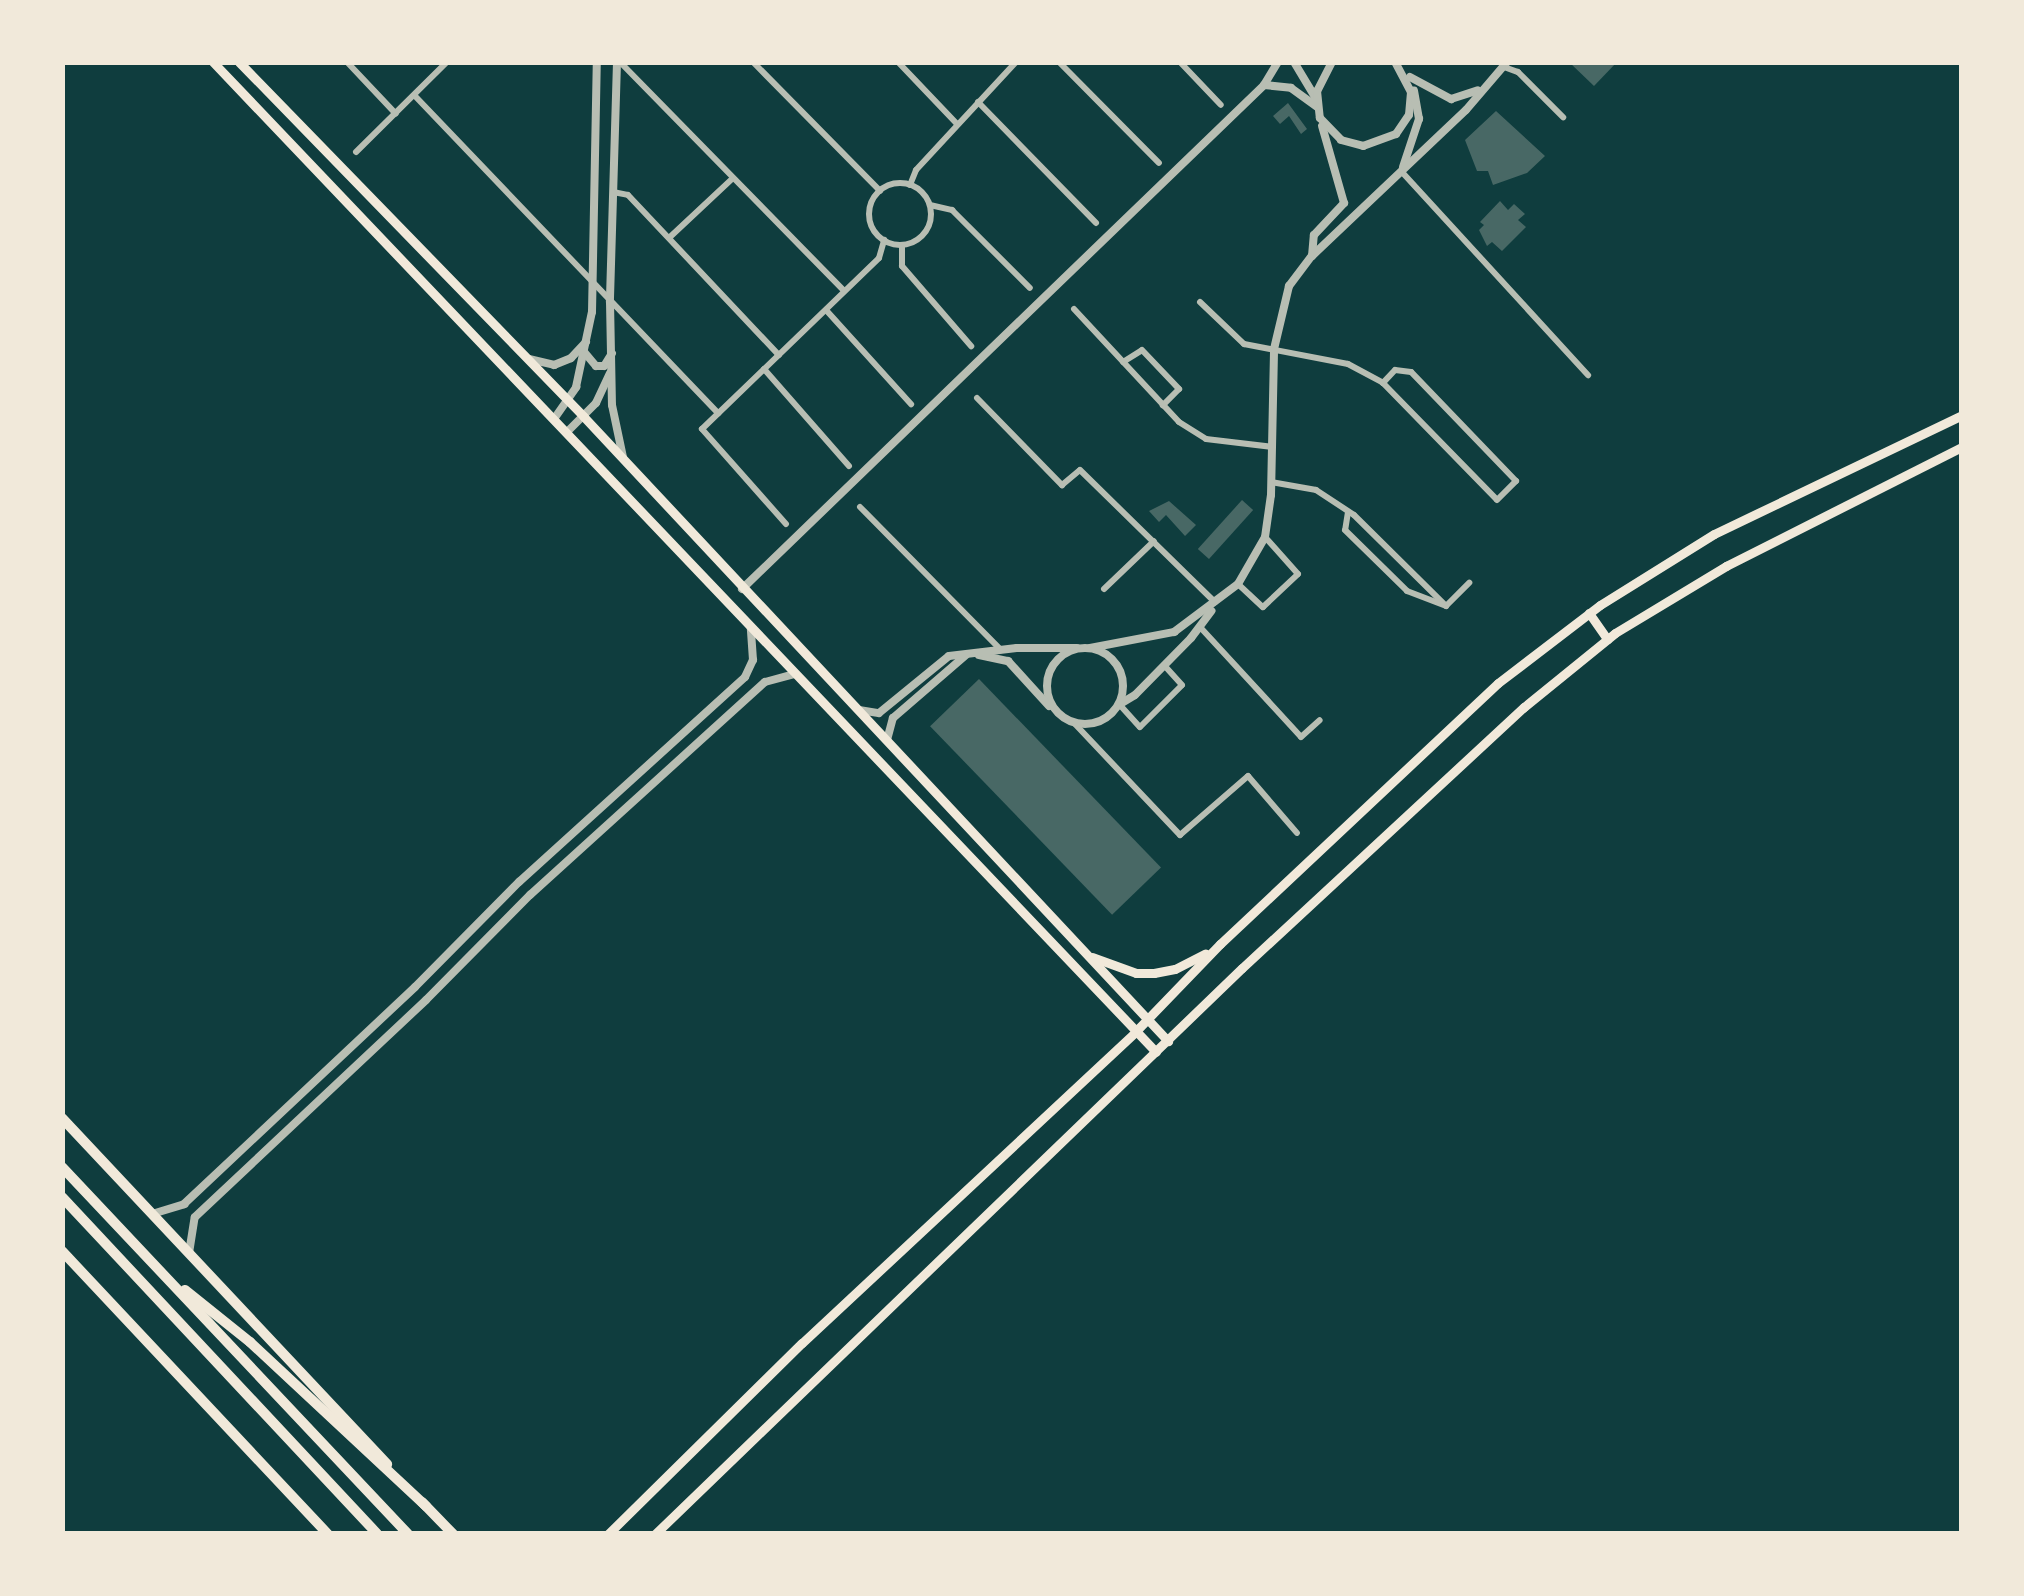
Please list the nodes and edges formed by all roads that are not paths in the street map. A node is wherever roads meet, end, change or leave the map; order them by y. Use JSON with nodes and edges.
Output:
{"nodes":[{"id":1,"x":213,"y":62,"type":"edge"},
{"id":2,"x":239,"y":62,"type":"edge"},
{"id":3,"x":347,"y":62,"type":"edge"},
{"id":4,"x":447,"y":62,"type":"edge"},
{"id":5,"x":597,"y":62,"type":"edge"},
{"id":6,"x":618,"y":62,"type":"edge"},
{"id":7,"x":753,"y":62,"type":"edge"},
{"id":8,"x":898,"y":62,"type":"edge"},
{"id":9,"x":1016,"y":62,"type":"edge"},
{"id":10,"x":1059,"y":62,"type":"edge"},
{"id":11,"x":1180,"y":62,"type":"edge"},
{"id":12,"x":1278,"y":62,"type":"edge"},
{"id":13,"x":1294,"y":62,"type":"edge"},
{"id":14,"x":1332,"y":62,"type":"edge"},
{"id":15,"x":1398,"y":65,"type":"edge"},
{"id":16,"x":1505,"y":65,"type":"edge"},
{"id":17,"x":1408,"y":81,"type":"junction"},
{"id":18,"x":1264,"y":85,"type":"junction"},
{"id":19,"x":1481,"y":88,"type":"junction"},
{"id":20,"x":415,"y":96,"type":"junction"},
{"id":21,"x":978,"y":102,"type":"junction"},
{"id":22,"x":1220,"y":104,"type":"dead end"},
{"id":23,"x":1318,"y":108,"type":"junction"},
{"id":24,"x":396,"y":114,"type":"junction"},
{"id":25,"x":1563,"y":117,"type":"dead end"},
{"id":26,"x":957,"y":124,"type":"junction"},
{"id":27,"x":356,"y":152,"type":"dead end"},
{"id":28,"x":1159,"y":164,"type":"dead end"},
{"id":29,"x":1401,"y":171,"type":"junction"},
{"id":30,"x":732,"y":180,"type":"junction"},
{"id":31,"x":910,"y":185,"type":"junction"},
{"id":32,"x":880,"y":191,"type":"junction"},
{"id":33,"x":612,"y":192,"type":"junction"},
{"id":34,"x":1344,"y":203,"type":"junction"},
{"id":35,"x":930,"y":206,"type":"junction"},
{"id":36,"x":1358,"y":215,"type":"junction"},
{"id":37,"x":1096,"y":223,"type":"dead end"},
{"id":38,"x":670,"y":237,"type":"junction"},
{"id":39,"x":884,"y":240,"type":"junction"},
{"id":40,"x":902,"y":245,"type":"junction"},
{"id":41,"x":1312,"y":256,"type":"junction"},
{"id":42,"x":592,"y":284,"type":"junction"},
{"id":43,"x":1030,"y":288,"type":"dead end"},
{"id":44,"x":844,"y":291,"type":"junction"},
{"id":45,"x":610,"y":302,"type":"junction"},
{"id":46,"x":1200,"y":302,"type":"dead end"},
{"id":47,"x":1074,"y":309,"type":"dead end"},
{"id":48,"x":826,"y":310,"type":"junction"},
{"id":49,"x":588,"y":339,"type":"junction"},
{"id":50,"x":971,"y":346,"type":"dead end"},
{"id":51,"x":614,"y":349,"type":"junction"},
{"id":52,"x":1274,"y":350,"type":"junction"},
{"id":53,"x":584,"y":353,"type":"junction"},
{"id":54,"x":779,"y":355,"type":"junction"},
{"id":55,"x":522,"y":356,"type":"junction"},
{"id":56,"x":1123,"y":362,"type":"junction"},
{"id":57,"x":764,"y":369,"type":"junction"},
{"id":58,"x":1588,"y":375,"type":"dead end"},
{"id":59,"x":1383,"y":383,"type":"junction"},
{"id":60,"x":977,"y":398,"type":"dead end"},
{"id":61,"x":568,"y":403,"type":"junction"},
{"id":62,"x":911,"y":404,"type":"dead end"},
{"id":63,"x":1163,"y":405,"type":"junction"},
{"id":64,"x":718,"y":414,"type":"junction"},
{"id":65,"x":1962,"y":416,"type":"edge"},
{"id":66,"x":584,"y":417,"type":"junction"},
{"id":67,"x":554,"y":418,"type":"junction"},
{"id":68,"x":567,"y":432,"type":"junction"},
{"id":69,"x":1273,"y":447,"type":"junction"},
{"id":70,"x":1962,"y":447,"type":"edge"},
{"id":71,"x":624,"y":462,"type":"junction"},
{"id":72,"x":849,"y":466,"type":"dead end"},
{"id":73,"x":1272,"y":482,"type":"junction"},
{"id":74,"x":860,"y":506,"type":"dead end"},
{"id":75,"x":1348,"y":512,"type":"junction"},
{"id":76,"x":786,"y":524,"type":"dead end"},
{"id":77,"x":1266,"y":537,"type":"junction"},
{"id":78,"x":1154,"y":541,"type":"junction"},
{"id":79,"x":1468,"y":583,"type":"dead end"},
{"id":80,"x":1238,"y":584,"type":"junction"},
{"id":81,"x":742,"y":588,"type":"junction"},
{"id":82,"x":1104,"y":590,"type":"dead end"},
{"id":83,"x":1216,"y":603,"type":"junction"},
{"id":84,"x":1446,"y":606,"type":"junction"},
{"id":85,"x":1589,"y":613,"type":"junction"},
{"id":86,"x":1200,"y":627,"type":"junction"},
{"id":87,"x":751,"y":628,"type":"junction"},
{"id":88,"x":1607,"y":640,"type":"junction"},
{"id":89,"x":1077,"y":648,"type":"junction"},
{"id":90,"x":1090,"y":648,"type":"junction"},
{"id":91,"x":1001,"y":650,"type":"junction"},
{"id":92,"x":970,"y":653,"type":"junction"},
{"id":93,"x":1164,"y":665,"type":"junction"},
{"id":94,"x":794,"y":674,"type":"junction"},
{"id":95,"x":849,"y":702,"type":"junction"},
{"id":96,"x":1119,"y":704,"type":"junction"},
{"id":97,"x":1056,"y":712,"type":"junction"},
{"id":98,"x":862,"y":715,"type":"junction"},
{"id":99,"x":1320,"y":720,"type":"dead end"},
{"id":100,"x":1076,"y":724,"type":"junction"},
{"id":101,"x":846,"y":727,"type":"junction"},
{"id":102,"x":889,"y":744,"type":"junction"},
{"id":103,"x":875,"y":756,"type":"junction"},
{"id":104,"x":1298,"y":833,"type":"dead end"},
{"id":105,"x":1220,"y":944,"type":"junction"},
{"id":106,"x":1088,"y":956,"type":"junction"},
{"id":107,"x":414,"y":988,"type":"junction"},
{"id":108,"x":426,"y":1000,"type":"junction"},
{"id":109,"x":1148,"y":1020,"type":"junction"},
{"id":110,"x":1136,"y":1031,"type":"junction"},
{"id":111,"x":1168,"y":1041,"type":"junction"},
{"id":112,"x":1156,"y":1052,"type":"junction"},
{"id":113,"x":62,"y":1118,"type":"edge"},
{"id":114,"x":62,"y":1167,"type":"edge"},
{"id":115,"x":62,"y":1197,"type":"edge"},
{"id":116,"x":184,"y":1204,"type":"junction"},
{"id":117,"x":152,"y":1214,"type":"junction"},
{"id":118,"x":195,"y":1217,"type":"junction"},
{"id":119,"x":62,"y":1251,"type":"edge"},
{"id":120,"x":189,"y":1252,"type":"junction"},
{"id":121,"x":157,"y":1268,"type":"junction"},
{"id":122,"x":426,"y":1506,"type":"junction"},
{"id":123,"x":328,"y":1534,"type":"edge"},
{"id":124,"x":377,"y":1534,"type":"edge"},
{"id":125,"x":408,"y":1534,"type":"edge"},
{"id":126,"x":453,"y":1534,"type":"edge"},
{"id":127,"x":608,"y":1534,"type":"edge"},
{"id":128,"x":655,"y":1534,"type":"edge"}],
"edges":[{"from":1,"to":67,"type":"main road"},
{"from":2,"to":55,"type":"main road"},
{"from":3,"to":24,"type":"street"},
{"from":4,"to":20,"type":"street"},
{"from":5,"to":42,"type":"street"},
{"from":6,"to":30,"type":"street"},
{"from":6,"to":33,"type":"street"},
{"from":7,"to":32,"type":"street"},
{"from":8,"to":26,"type":"street"},
{"from":9,"to":21,"type":"street"},
{"from":10,"to":28,"type":"street"},
{"from":11,"to":22,"type":"street"},
{"from":12,"to":18,"type":"street"},
{"from":13,"to":23,"type":"street"},
{"from":14,"to":23,"type":"street"},
{"from":15,"to":17,"type":"street"},
{"from":15,"to":19,"type":"street"},
{"from":16,"to":19,"type":"street"},
{"from":16,"to":25,"type":"street"},
{"from":17,"to":23,"type":"street"},
{"from":17,"to":29,"type":"street"},
{"from":18,"to":23,"type":"street"},
{"from":18,"to":81,"type":"street"},
{"from":19,"to":29,"type":"street"},
{"from":20,"to":24,"type":"street"},
{"from":20,"to":42,"type":"street"},
{"from":21,"to":26,"type":"street"},
{"from":21,"to":37,"type":"street"},
{"from":23,"to":34,"type":"street"},
{"from":24,"to":27,"type":"street"},
{"from":26,"to":31,"type":"street"},
{"from":29,"to":36,"type":"street"},
{"from":29,"to":58,"type":"street"},
{"from":30,"to":38,"type":"street"},
{"from":30,"to":44,"type":"street"},
{"from":31,"to":32,"type":"street"},
{"from":31,"to":35,"type":"street"},
{"from":32,"to":39,"type":"street"},
{"from":33,"to":38,"type":"street"},
{"from":33,"to":45,"type":"street"},
{"from":34,"to":36,"type":"street"},
{"from":34,"to":41,"type":"street"},
{"from":35,"to":40,"type":"street"},
{"from":35,"to":43,"type":"street"},
{"from":36,"to":41,"type":"street"},
{"from":38,"to":54,"type":"street"},
{"from":39,"to":40,"type":"street"},
{"from":39,"to":44,"type":"street"},
{"from":40,"to":50,"type":"street"},
{"from":41,"to":52,"type":"street"},
{"from":42,"to":45,"type":"street"},
{"from":42,"to":49,"type":"street"},
{"from":44,"to":48,"type":"street"},
{"from":45,"to":51,"type":"street"},
{"from":45,"to":64,"type":"street"},
{"from":46,"to":52,"type":"street"},
{"from":47,"to":56,"type":"street"},
{"from":48,"to":54,"type":"street"},
{"from":48,"to":62,"type":"street"},
{"from":49,"to":53,"type":"street"},
{"from":49,"to":55,"type":"street"},
{"from":51,"to":53,"type":"street"},
{"from":51,"to":66,"type":"street"},
{"from":51,"to":71,"type":"street"},
{"from":52,"to":59,"type":"street"},
{"from":52,"to":69,"type":"street"},
{"from":53,"to":61,"type":"street"},
{"from":54,"to":57,"type":"street"},
{"from":55,"to":61,"type":"main road"},
{"from":56,"to":63,"type":"street"},
{"from":56,"to":63,"type":"street"},
{"from":57,"to":64,"type":"street"},
{"from":57,"to":72,"type":"street"},
{"from":59,"to":59,"type":"street"},
{"from":60,"to":78,"type":"street"},
{"from":61,"to":66,"type":"main road"},
{"from":61,"to":67,"type":"street"},
{"from":63,"to":69,"type":"street"},
{"from":64,"to":76,"type":"street"},
{"from":65,"to":85,"type":"main road"},
{"from":66,"to":68,"type":"street"},
{"from":66,"to":71,"type":"main road"},
{"from":67,"to":68,"type":"main road"},
{"from":68,"to":87,"type":"main road"},
{"from":69,"to":73,"type":"street"},
{"from":70,"to":88,"type":"main road"},
{"from":71,"to":81,"type":"main road"},
{"from":73,"to":75,"type":"street"},
{"from":73,"to":77,"type":"street"},
{"from":74,"to":91,"type":"street"},
{"from":75,"to":84,"type":"street"},
{"from":75,"to":84,"type":"street"},
{"from":77,"to":80,"type":"street"},
{"from":77,"to":80,"type":"street"},
{"from":78,"to":82,"type":"street"},
{"from":78,"to":83,"type":"street"},
{"from":79,"to":84,"type":"street"},
{"from":80,"to":83,"type":"street"},
{"from":81,"to":95,"type":"main road"},
{"from":83,"to":86,"type":"street"},
{"from":83,"to":90,"type":"street"},
{"from":85,"to":88,"type":"main road"},
{"from":85,"to":105,"type":"main road"},
{"from":86,"to":93,"type":"street"},
{"from":86,"to":99,"type":"street"},
{"from":87,"to":94,"type":"main road"},
{"from":87,"to":107,"type":"street"},
{"from":88,"to":111,"type":"main road"},
{"from":89,"to":90,"type":"street"},
{"from":89,"to":91,"type":"street"},
{"from":89,"to":97,"type":"street"},
{"from":90,"to":96,"type":"street"},
{"from":91,"to":92,"type":"street"},
{"from":92,"to":95,"type":"street"},
{"from":92,"to":97,"type":"street"},
{"from":92,"to":102,"type":"street"},
{"from":93,"to":96,"type":"street"},
{"from":93,"to":96,"type":"street"},
{"from":94,"to":101,"type":"main road"},
{"from":94,"to":108,"type":"street"},
{"from":95,"to":98,"type":"main road"},
{"from":96,"to":100,"type":"street"},
{"from":97,"to":100,"type":"street"},
{"from":98,"to":101,"type":"main road"},
{"from":98,"to":102,"type":"main road"},
{"from":100,"to":104,"type":"street"},
{"from":101,"to":103,"type":"main road"},
{"from":102,"to":103,"type":"main road"},
{"from":102,"to":106,"type":"main road"},
{"from":103,"to":110,"type":"main road"},
{"from":105,"to":106,"type":"main road"},
{"from":105,"to":109,"type":"main road"},
{"from":106,"to":109,"type":"main road"},
{"from":107,"to":108,"type":"street"},
{"from":107,"to":116,"type":"street"},
{"from":108,"to":118,"type":"street"},
{"from":109,"to":110,"type":"main road"},
{"from":109,"to":111,"type":"main road"},
{"from":110,"to":112,"type":"main road"},
{"from":110,"to":127,"type":"main road"},
{"from":111,"to":112,"type":"main road"},
{"from":112,"to":128,"type":"main road"},
{"from":113,"to":117,"type":"main road"},
{"from":114,"to":121,"type":"main road"},
{"from":115,"to":124,"type":"main road"},
{"from":116,"to":117,"type":"street"},
{"from":116,"to":118,"type":"street"},
{"from":117,"to":120,"type":"main road"},
{"from":118,"to":120,"type":"street"},
{"from":119,"to":123,"type":"main road"},
{"from":120,"to":122,"type":"main road"},
{"from":121,"to":122,"type":"main road"},
{"from":121,"to":125,"type":"main road"},
{"from":122,"to":126,"type":"main road"}]}
